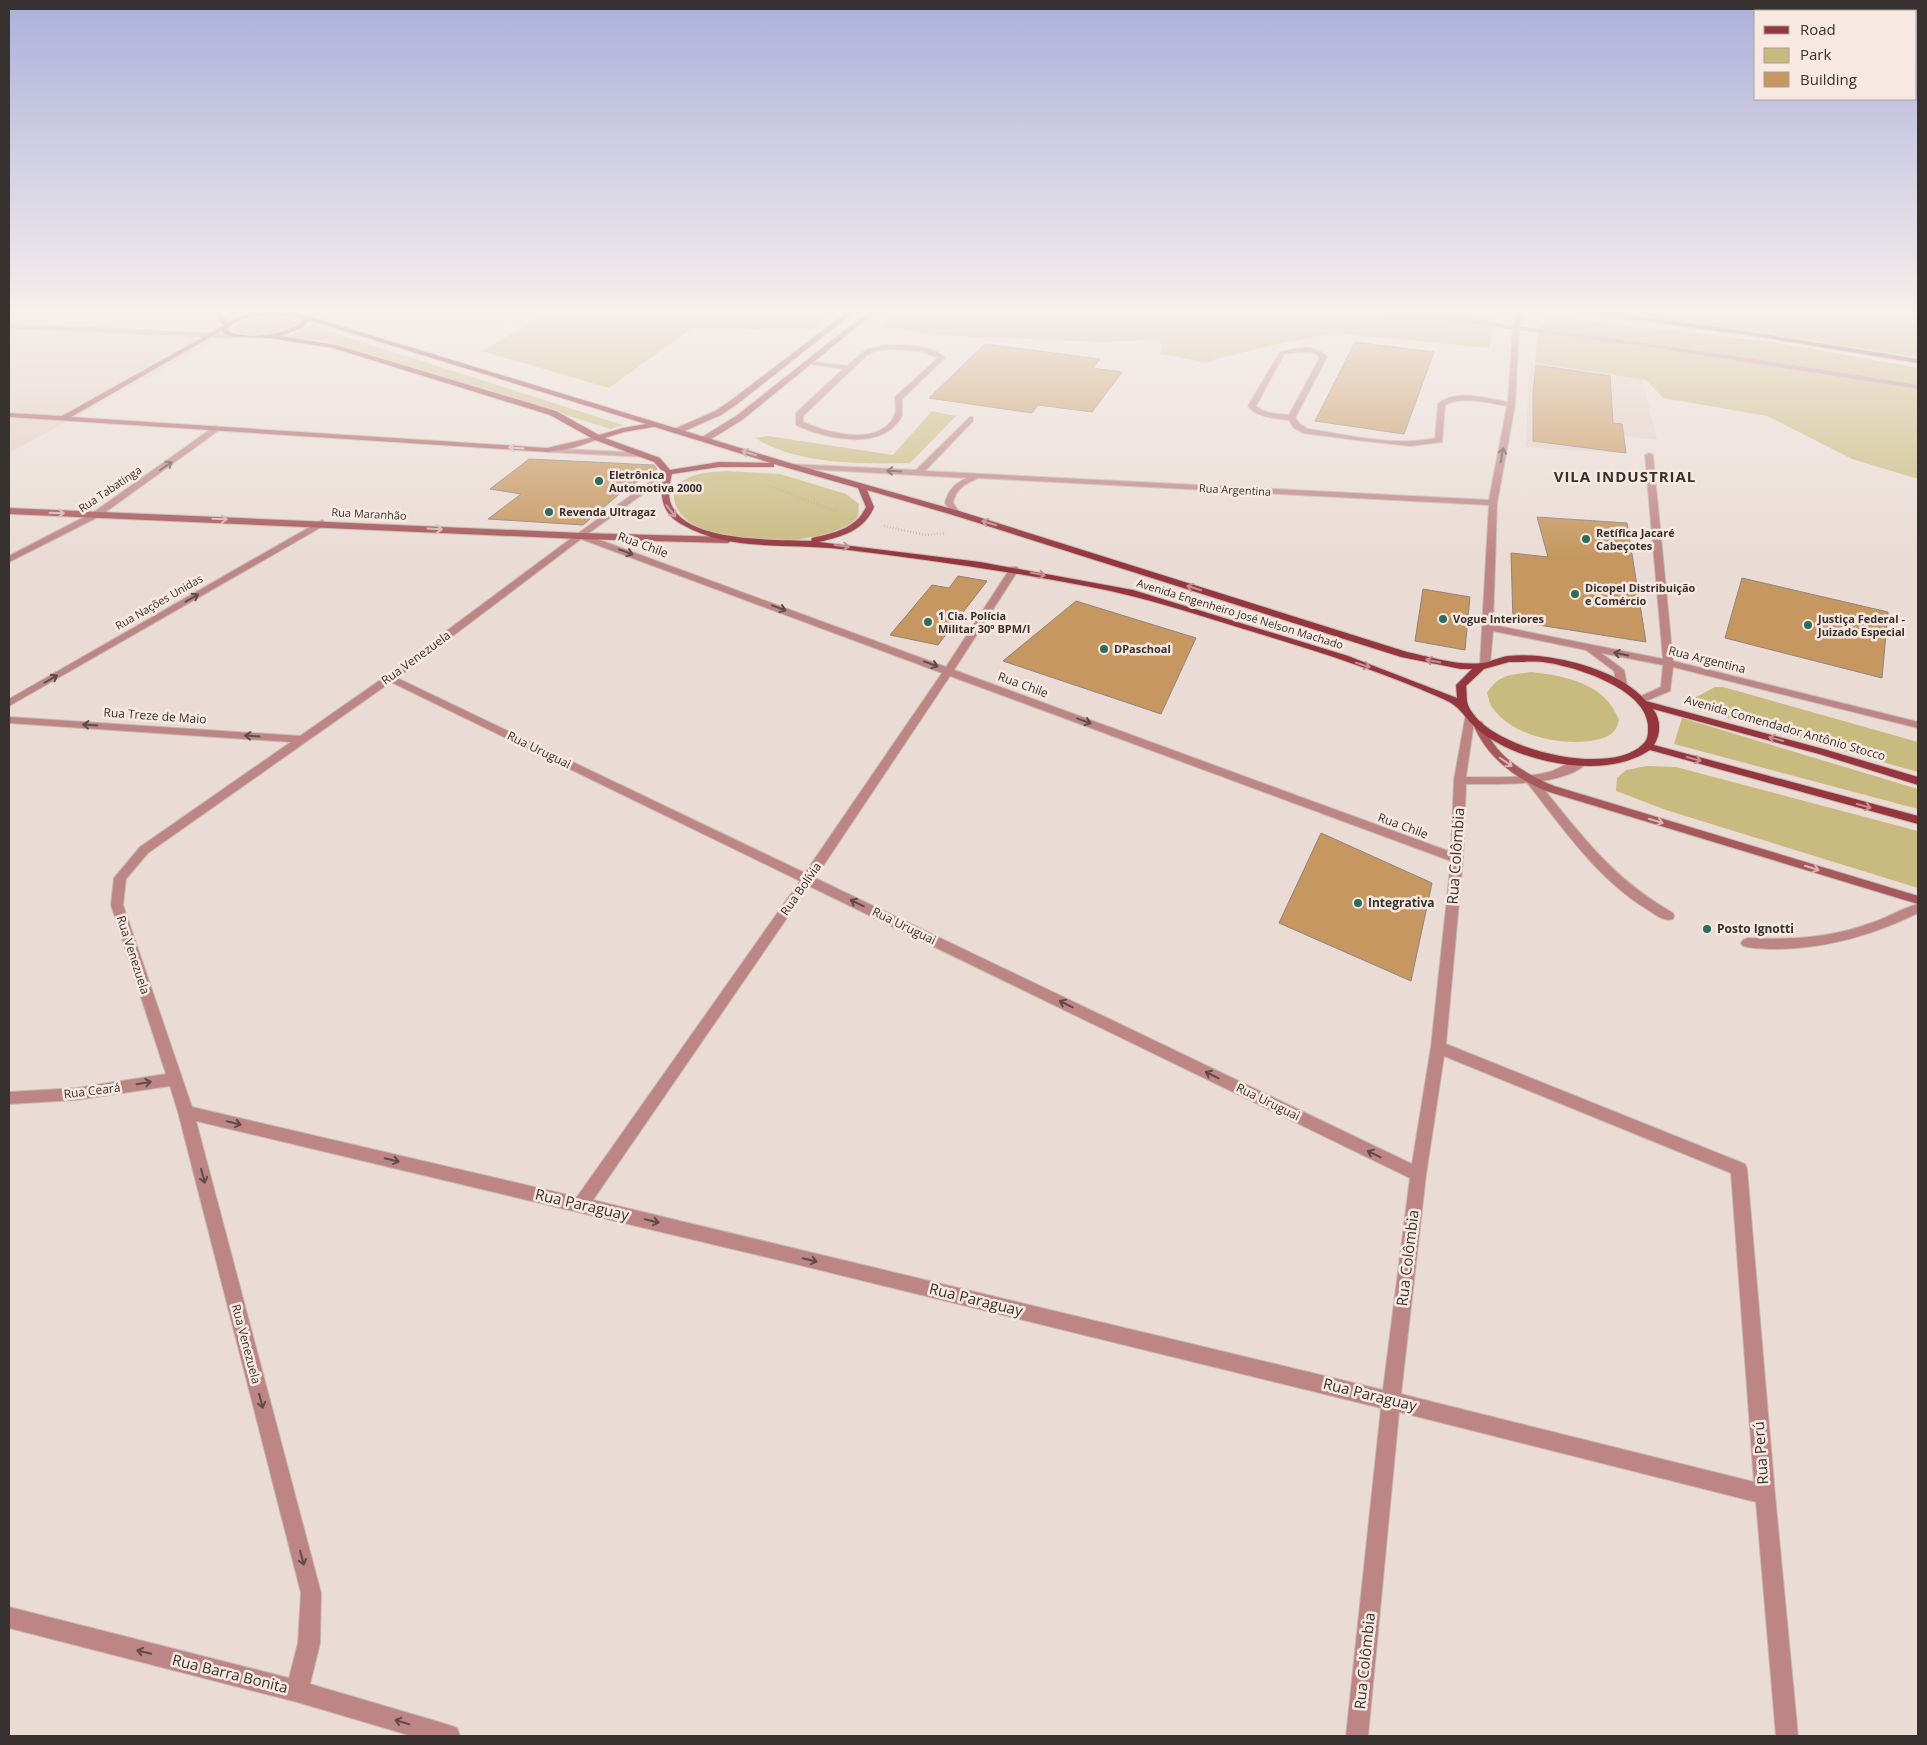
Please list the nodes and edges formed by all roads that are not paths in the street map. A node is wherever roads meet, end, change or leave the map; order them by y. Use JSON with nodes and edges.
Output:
{"nodes":[{"id":1,"x":106,"y":393,"type":"edge"},
{"id":2,"x":490,"y":393,"type":"edge"},
{"id":3,"x":554,"y":393,"type":"edge"},
{"id":4,"x":746,"y":393,"type":"edge"},
{"id":5,"x":770,"y":393,"type":"edge"},
{"id":6,"x":822,"y":393,"type":"edge"},
{"id":7,"x":905,"y":393,"type":"edge"},
{"id":8,"x":1259,"y":393,"type":"edge"},
{"id":9,"x":1304,"y":393,"type":"edge"},
{"id":10,"x":1511,"y":393,"type":"edge"},
{"id":11,"x":1510,"y":405,"type":"junction"},
{"id":12,"x":9,"y":415,"type":"edge"},
{"id":13,"x":63,"y":418,"type":"junction"},
{"id":14,"x":1291,"y":418,"type":"junction"},
{"id":15,"x":970,"y":419,"type":"dead end"},
{"id":16,"x":658,"y":425,"type":"junction"},
{"id":17,"x":218,"y":428,"type":"junction"},
{"id":18,"x":678,"y":431,"type":"junction"},
{"id":19,"x":598,"y":438,"type":"junction"},
{"id":20,"x":705,"y":439,"type":"junction"},
{"id":21,"x":547,"y":450,"type":"junction"},
{"id":22,"x":645,"y":455,"type":"junction"},
{"id":23,"x":1649,"y":455,"type":"dead end"},
{"id":24,"x":790,"y":466,"type":"junction"},
{"id":25,"x":668,"y":473,"type":"junction"},
{"id":26,"x":918,"y":473,"type":"junction"},
{"id":27,"x":977,"y":476,"type":"junction"},
{"id":28,"x":861,"y":486,"type":"junction"},
{"id":29,"x":1494,"y":503,"type":"junction"},
{"id":30,"x":9,"y":511,"type":"edge"},
{"id":31,"x":956,"y":513,"type":"junction"},
{"id":32,"x":97,"y":514,"type":"junction"},
{"id":33,"x":322,"y":524,"type":"junction"},
{"id":34,"x":580,"y":536,"type":"junction"},
{"id":35,"x":728,"y":540,"type":"junction"},
{"id":36,"x":806,"y":542,"type":"junction"},
{"id":37,"x":9,"y":559,"type":"edge"},
{"id":38,"x":1014,"y":569,"type":"junction"},
{"id":39,"x":1488,"y":627,"type":"junction"},
{"id":40,"x":1585,"y":646,"type":"junction"},
{"id":41,"x":1668,"y":663,"type":"junction"},
{"id":42,"x":1483,"y":665,"type":"junction"},
{"id":43,"x":949,"y":671,"type":"junction"},
{"id":44,"x":390,"y":678,"type":"junction"},
{"id":45,"x":1622,"y":685,"type":"junction"},
{"id":46,"x":1642,"y":702,"type":"junction"},
{"id":47,"x":9,"y":703,"type":"edge"},
{"id":48,"x":1470,"y":715,"type":"junction"},
{"id":49,"x":9,"y":720,"type":"edge"},
{"id":50,"x":1918,"y":725,"type":"edge"},
{"id":51,"x":300,"y":739,"type":"junction"},
{"id":52,"x":1648,"y":746,"type":"junction"},
{"id":53,"x":1582,"y":762,"type":"junction"},
{"id":54,"x":1529,"y":778,"type":"junction"},
{"id":55,"x":1460,"y":780,"type":"junction"},
{"id":56,"x":1918,"y":781,"type":"edge"},
{"id":57,"x":1918,"y":820,"type":"edge"},
{"id":58,"x":1457,"y":859,"type":"junction"},
{"id":59,"x":808,"y":879,"type":"junction"},
{"id":60,"x":1918,"y":900,"type":"edge"},
{"id":61,"x":1918,"y":908,"type":"edge"},
{"id":62,"x":1668,"y":916,"type":"dead end"},
{"id":63,"x":1748,"y":943,"type":"dead end"},
{"id":64,"x":1438,"y":1047,"type":"junction"},
{"id":65,"x":174,"y":1079,"type":"junction"},
{"id":66,"x":9,"y":1098,"type":"edge"},
{"id":67,"x":186,"y":1112,"type":"junction"},
{"id":68,"x":1418,"y":1175,"type":"junction"},
{"id":69,"x":581,"y":1204,"type":"junction"},
{"id":70,"x":1391,"y":1400,"type":"junction"},
{"id":71,"x":1764,"y":1495,"type":"junction"},
{"id":72,"x":9,"y":1618,"type":"edge"},
{"id":73,"x":297,"y":1691,"type":"junction"},
{"id":74,"x":449,"y":1736,"type":"edge"},
{"id":75,"x":1357,"y":1736,"type":"edge"},
{"id":76,"x":1787,"y":1736,"type":"edge"}],
"edges":[{"from":1,"to":13,"type":"street"},
{"from":2,"to":19,"type":"main road"},
{"from":3,"to":16,"type":"main road","name":"Avenida Engenheiro José Nelson Machado"},
{"from":4,"to":18,"type":"street"},
{"from":5,"to":20,"type":"street"},
{"from":6,"to":7,"type":"street"},
{"from":8,"to":14,"type":"street"},
{"from":9,"to":14,"type":"street"},
{"from":10,"to":11,"type":"street"},
{"from":11,"to":14,"type":"street"},
{"from":29,"to":11,"type":"street","one_way":true},
{"from":12,"to":13,"type":"street"},
{"from":13,"to":17,"type":"street"},
{"from":15,"to":26,"type":"street"},
{"from":16,"to":18,"type":"main road","name":"Avenida Engenheiro José Nelson Machado"},
{"from":16,"to":19,"type":"main road"},
{"from":21,"to":17,"type":"street","one_way":true},
{"from":32,"to":17,"type":"street","name":"Rua Tabatinga","one_way":true},
{"from":18,"to":20,"type":"main road","name":"Avenida Engenheiro José Nelson Machado"},
{"from":19,"to":21,"type":"street"},
{"from":19,"to":22,"type":"main road"},
{"from":24,"to":20,"type":"main road","name":"Avenida Engenheiro José Nelson Machado","one_way":true},
{"from":21,"to":22,"type":"street"},
{"from":22,"to":25,"type":"main road"},
{"from":23,"to":41,"type":"street"},
{"from":24,"to":25,"type":"main road"},
{"from":26,"to":24,"type":"street","name":"Rua Argentina","one_way":true},
{"from":24,"to":28,"type":"main road","name":"Avenida Engenheiro José Nelson Machado"},
{"from":25,"to":34,"type":"street","name":"Rua Venezuela"},
{"from":25,"to":35,"type":"main road","name":"Avenida Engenheiro José Nelson Machado","one_way":true},
{"from":26,"to":27,"type":"street","name":"Rua Argentina"},
{"from":27,"to":29,"type":"street","name":"Rua Argentina"},
{"from":27,"to":31,"type":"street"},
{"from":28,"to":31,"type":"main road","name":"Avenida Engenheiro José Nelson Machado"},
{"from":28,"to":36,"type":"main road"},
{"from":29,"to":39,"type":"street"},
{"from":30,"to":32,"type":"street","name":"Rua Maranhão","one_way":true},
{"from":42,"to":31,"type":"main road","name":"Avenida Engenheiro José Nelson Machado","one_way":true},
{"from":32,"to":33,"type":"street","name":"Rua Maranhão","one_way":true},
{"from":32,"to":37,"type":"street","name":"Rua Tabatinga"},
{"from":33,"to":34,"type":"street","name":"Rua Maranhão","one_way":true},
{"from":47,"to":33,"type":"street","name":"Rua Nações Unidas","one_way":true},
{"from":34,"to":35,"type":"street","name":"Rua Maranhão"},
{"from":34,"to":43,"type":"street","name":"Rua Chile","one_way":true},
{"from":34,"to":44,"type":"street","name":"Rua Venezuela"},
{"from":35,"to":36,"type":"main road","name":"Avenida Engenheiro José Nelson Machado"},
{"from":36,"to":38,"type":"main road","name":"Avenida Engenheiro José Nelson Machado","one_way":true},
{"from":38,"to":43,"type":"street","name":"Rua Bolívia"},
{"from":38,"to":48,"type":"main road","name":"Avenida Engenheiro José Nelson Machado","one_way":true},
{"from":39,"to":40,"type":"street","name":"Rua Argentina"},
{"from":39,"to":42,"type":"street"},
{"from":41,"to":40,"type":"street","name":"Rua Argentina","one_way":true},
{"from":40,"to":45,"type":"street"},
{"from":41,"to":46,"type":"street"},
{"from":41,"to":50,"type":"street","name":"Rua Argentina"},
{"from":42,"to":45,"type":"main road","name":"Avenida Engenheiro José Nelson Machado"},
{"from":42,"to":48,"type":"main road"},
{"from":43,"to":58,"type":"street","name":"Rua Chile","one_way":true},
{"from":43,"to":59,"type":"street","name":"Rua Bolívia"},
{"from":44,"to":51,"type":"street","name":"Rua Venezuela"},
{"from":44,"to":59,"type":"street","name":"Rua Uruguai"},
{"from":45,"to":46,"type":"main road","name":"Avenida Engenheiro José Nelson Machado"},
{"from":46,"to":52,"type":"main road"},
{"from":56,"to":46,"type":"main road","name":"Avenida Comendador Antônio Stocco","one_way":true},
{"from":48,"to":53,"type":"main road","name":"Avenida Engenheiro José Nelson Machado"},
{"from":48,"to":54,"type":"street","one_way":true},
{"from":48,"to":55,"type":"street","name":"Rua Colômbia"},
{"from":51,"to":49,"type":"street","name":"Rua Treze de Maio","one_way":true},
{"from":51,"to":65,"type":"street","name":"Rua Venezuela"},
{"from":52,"to":53,"type":"main road","name":"Avenida Engenheiro José Nelson Machado"},
{"from":52,"to":57,"type":"main road","one_way":true},
{"from":53,"to":54,"type":"street"},
{"from":54,"to":55,"type":"street"},
{"from":54,"to":60,"type":"street","one_way":true},
{"from":54,"to":62,"type":"street"},
{"from":55,"to":58,"type":"street","name":"Rua Colômbia"},
{"from":58,"to":64,"type":"street","name":"Rua Colômbia"},
{"from":68,"to":59,"type":"street","name":"Rua Uruguai","one_way":true},
{"from":59,"to":69,"type":"street","name":"Rua Bolívia"},
{"from":61,"to":63,"type":"street"},
{"from":64,"to":68,"type":"street","name":"Rua Colômbia"},
{"from":64,"to":71,"type":"street","name":"Rua Perú"},
{"from":66,"to":65,"type":"street","name":"Rua Ceará","one_way":true},
{"from":65,"to":67,"type":"street","name":"Rua Venezuela"},
{"from":67,"to":69,"type":"street","name":"Rua Paraguay","one_way":true},
{"from":67,"to":73,"type":"street","name":"Rua Venezuela","one_way":true},
{"from":68,"to":70,"type":"street","name":"Rua Colômbia"},
{"from":69,"to":70,"type":"street","name":"Rua Paraguay","one_way":true},
{"from":70,"to":71,"type":"street","name":"Rua Paraguay"},
{"from":70,"to":75,"type":"street","name":"Rua Colômbia"},
{"from":71,"to":76,"type":"street","name":"Rua Perú"},
{"from":73,"to":72,"type":"street","name":"Rua Barra Bonita","one_way":true},
{"from":74,"to":73,"type":"street","name":"Rua Barra Bonita","one_way":true}]}
